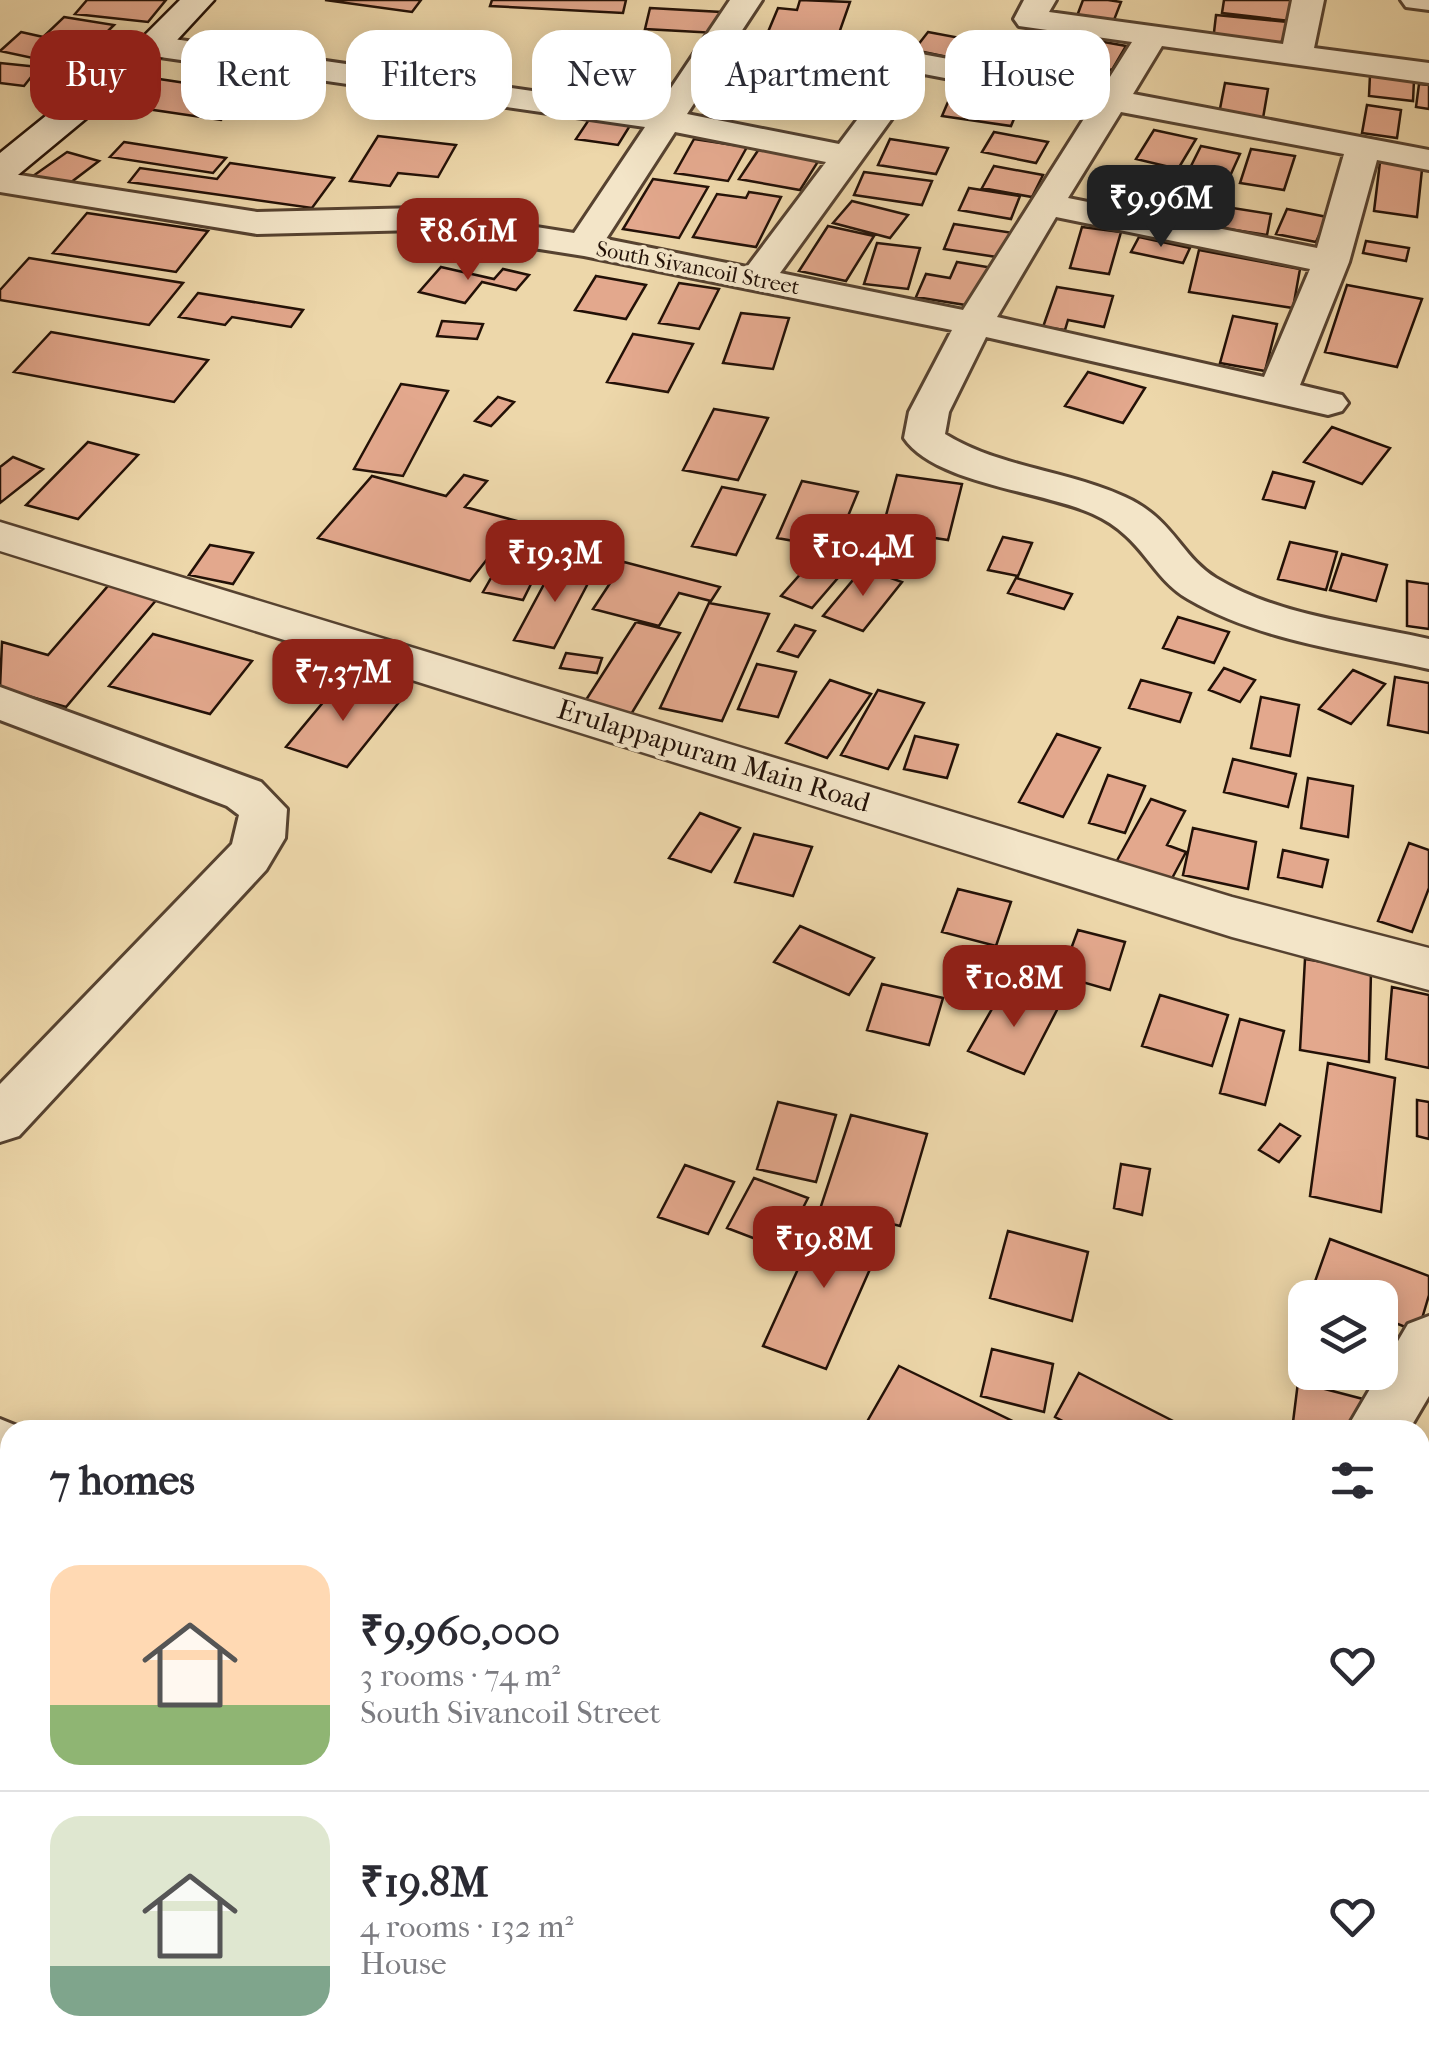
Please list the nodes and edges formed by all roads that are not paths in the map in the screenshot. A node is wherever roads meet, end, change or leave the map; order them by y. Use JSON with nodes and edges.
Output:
{"nodes":[{"id":1,"x":198,"y":0,"type":"edge"},
{"id":2,"x":746,"y":0,"type":"edge"},
{"id":3,"x":1040,"y":0,"type":"edge"},
{"id":4,"x":1308,"y":0,"type":"edge"},
{"id":5,"x":1418,"y":0,"type":"edge"},
{"id":6,"x":1429,"y":1,"type":"edge"},
{"id":7,"x":161,"y":38,"type":"edge"},
{"id":8,"x":1151,"y":38,"type":"junction"},
{"id":9,"x":161,"y":47,"type":"edge"},
{"id":10,"x":1296,"y":57,"type":"junction"},
{"id":11,"x":1429,"y":73,"type":"edge"},
{"id":12,"x":532,"y":101,"type":"edge"},
{"id":13,"x":1116,"y":101,"type":"junction"},
{"id":14,"x":671,"y":110,"type":"edge"},
{"id":15,"x":62,"y":120,"type":"edge"},
{"id":16,"x":664,"y":120,"type":"joint"},
{"id":17,"x":1364,"y":149,"type":"junction"},
{"id":18,"x":844,"y":155,"type":"junction"},
{"id":19,"x":1429,"y":160,"type":"edge"},
{"id":20,"x":0,"y":171,"type":"edge"},
{"id":21,"x":0,"y":182,"type":"edge"},
{"id":22,"x":1049,"y":205,"type":"junction"},
{"id":23,"x":584,"y":245,"type":"junction"},
{"id":24,"x":1331,"y":262,"type":"junction"},
{"id":25,"x":758,"y":277,"type":"junction"},
{"id":26,"x":973,"y":323,"type":"junction"},
{"id":27,"x":1279,"y":390,"type":"junction"},
{"id":28,"x":1328,"y":403,"type":"dead end"},
{"id":29,"x":0,"y":536,"type":"edge"},
{"id":30,"x":1429,"y":654,"type":"edge"},
{"id":31,"x":0,"y":703,"type":"edge"},
{"id":32,"x":1429,"y":969,"type":"edge"},
{"id":33,"x":0,"y":1120,"type":"edge"},
{"id":34,"x":1429,"y":1342,"type":"edge"},
{"id":35,"x":1382,"y":1420,"type":"edge"}],
"edges":[{"from":1,"to":7,"type":"street"},
{"from":2,"to":14,"type":"street"},
{"from":3,"to":8,"type":"street"},
{"from":4,"to":10,"type":"street"},
{"from":5,"to":6,"type":"street"},
{"from":8,"to":10,"type":"street"},
{"from":8,"to":13,"type":"street"},
{"from":9,"to":12,"type":"street"},
{"from":10,"to":11,"type":"street"},
{"from":13,"to":17,"type":"street"},
{"from":13,"to":18,"type":"street"},
{"from":13,"to":22,"type":"street"},
{"from":15,"to":20,"type":"street"},
{"from":16,"to":18,"type":"street"},
{"from":16,"to":23,"type":"street"},
{"from":17,"to":19,"type":"street"},
{"from":17,"to":24,"type":"street"},
{"from":18,"to":25,"type":"street"},
{"from":21,"to":23,"type":"street","name":"South Sivancoil Street"},
{"from":22,"to":24,"type":"street"},
{"from":22,"to":26,"type":"street"},
{"from":23,"to":25,"type":"street","name":"South Sivancoil Street"},
{"from":24,"to":27,"type":"street"},
{"from":25,"to":26,"type":"street","name":"South Sivancoil Street"},
{"from":26,"to":27,"type":"street","name":"South Sivancoil Street"},
{"from":26,"to":30,"type":"street"},
{"from":27,"to":28,"type":"street","name":"South Sivancoil Street"},
{"from":29,"to":32,"type":"street","name":"Erulappapuram Main Road"},
{"from":31,"to":33,"type":"street"},
{"from":34,"to":35,"type":"street"}]}
